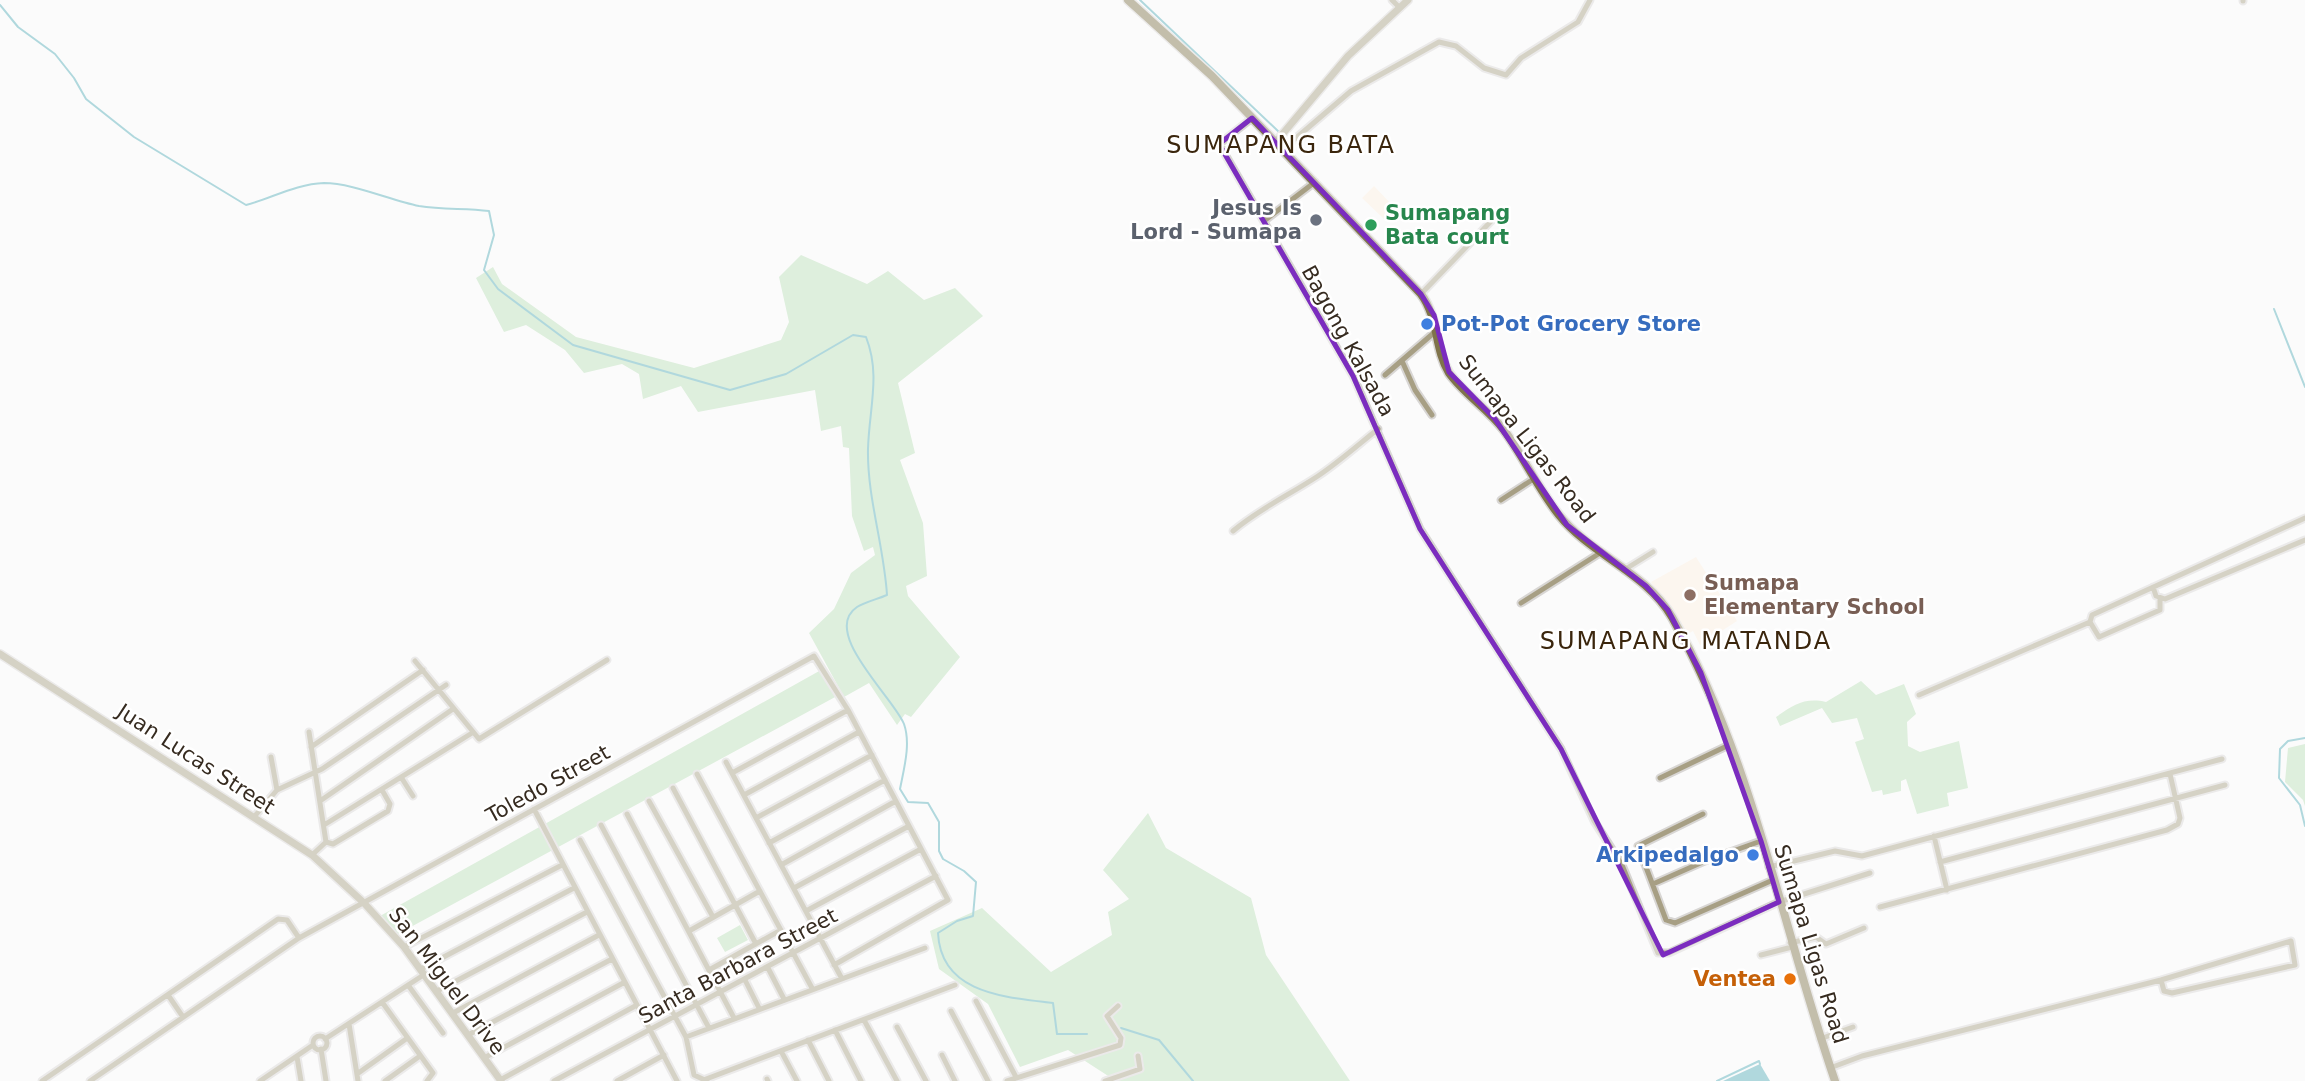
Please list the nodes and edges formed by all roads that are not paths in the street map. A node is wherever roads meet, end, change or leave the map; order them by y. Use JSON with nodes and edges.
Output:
{"nodes":[{"id":1,"x":1128,"y":0,"type":"edge"},
{"id":2,"x":1392,"y":0,"type":"edge"},
{"id":3,"x":1408,"y":0,"type":"edge"},
{"id":4,"x":1590,"y":0,"type":"edge"},
{"id":5,"x":1400,"y":8,"type":"junction"},
{"id":6,"x":1252,"y":118,"type":"junction"},
{"id":7,"x":1275,"y":143,"type":"junction"},
{"id":8,"x":1282,"y":150,"type":"junction"},
{"id":9,"x":1315,"y":182,"type":"junction"},
{"id":10,"x":1497,"y":215,"type":"dead end"},
{"id":11,"x":1264,"y":221,"type":"junction"},
{"id":12,"x":1421,"y":294,"type":"junction"},
{"id":13,"x":1437,"y":331,"type":"junction"},
{"id":14,"x":1402,"y":361,"type":"junction"},
{"id":15,"x":1385,"y":375,"type":"dead end"},
{"id":16,"x":1432,"y":415,"type":"dead end"},
{"id":17,"x":1378,"y":429,"type":"junction"},
{"id":18,"x":1535,"y":478,"type":"junction"},
{"id":19,"x":1501,"y":500,"type":"dead end"},
{"id":20,"x":2305,"y":517,"type":"edge"},
{"id":21,"x":1233,"y":531,"type":"dead end"},
{"id":22,"x":2305,"y":540,"type":"edge"},
{"id":23,"x":1653,"y":552,"type":"dead end"},
{"id":24,"x":1600,"y":553,"type":"junction"},
{"id":25,"x":1624,"y":570,"type":"junction"},
{"id":26,"x":2153,"y":587,"type":"junction"},
{"id":27,"x":2160,"y":599,"type":"junction"},
{"id":28,"x":1521,"y":603,"type":"dead end"},
{"id":29,"x":2090,"y":622,"type":"junction"},
{"id":30,"x":0,"y":654,"type":"edge"},
{"id":31,"x":607,"y":660,"type":"dead end"},
{"id":32,"x":415,"y":661,"type":"dead end"},
{"id":33,"x":423,"y":670,"type":"junction"},
{"id":34,"x":446,"y":685,"type":"dead end"},
{"id":35,"x":438,"y":690,"type":"junction"},
{"id":36,"x":1919,"y":695,"type":"dead end"},
{"id":37,"x":453,"y":709,"type":"junction"},
{"id":38,"x":848,"y":710,"type":"junction"},
{"id":39,"x":309,"y":732,"type":"dead end"},
{"id":40,"x":859,"y":732,"type":"junction"},
{"id":41,"x":472,"y":733,"type":"junction"},
{"id":42,"x":1730,"y":746,"type":"junction"},
{"id":43,"x":311,"y":747,"type":"junction"},
{"id":44,"x":872,"y":755,"type":"junction"},
{"id":45,"x":271,"y":757,"type":"dead end"},
{"id":46,"x":2222,"y":759,"type":"dead end"},
{"id":47,"x":726,"y":762,"type":"dead end"},
{"id":48,"x":732,"y":773,"type":"junction"},
{"id":49,"x":315,"y":774,"type":"junction"},
{"id":50,"x":697,"y":774,"type":"dead end"},
{"id":51,"x":2170,"y":774,"type":"junction"},
{"id":52,"x":401,"y":777,"type":"junction"},
{"id":53,"x":1660,"y":778,"type":"dead end"},
{"id":54,"x":885,"y":780,"type":"junction"},
{"id":55,"x":2225,"y":785,"type":"dead end"},
{"id":56,"x":673,"y":788,"type":"dead end"},
{"id":57,"x":277,"y":790,"type":"junction"},
{"id":58,"x":382,"y":790,"type":"junction"},
{"id":59,"x":744,"y":795,"type":"junction"},
{"id":60,"x":412,"y":796,"type":"dead end"},
{"id":61,"x":2175,"y":797,"type":"junction"},
{"id":62,"x":649,"y":801,"type":"dead end"},
{"id":63,"x":896,"y":801,"type":"junction"},
{"id":64,"x":320,"y":802,"type":"junction"},
{"id":65,"x":534,"y":809,"type":"junction"},
{"id":66,"x":627,"y":814,"type":"dead end"},
{"id":67,"x":1703,"y":814,"type":"dead end"},
{"id":68,"x":254,"y":817,"type":"junction"},
{"id":69,"x":756,"y":818,"type":"junction"},
{"id":70,"x":324,"y":825,"type":"junction"},
{"id":71,"x":601,"y":825,"type":"dead end"},
{"id":72,"x":909,"y":826,"type":"junction"},
{"id":73,"x":1934,"y":836,"type":"junction"},
{"id":74,"x":580,"y":840,"type":"dead end"},
{"id":75,"x":1761,"y":841,"type":"junction"},
{"id":76,"x":326,"y":842,"type":"junction"},
{"id":77,"x":769,"y":843,"type":"junction"},
{"id":78,"x":921,"y":849,"type":"junction"},
{"id":79,"x":312,"y":855,"type":"junction"},
{"id":80,"x":1940,"y":862,"type":"junction"},
{"id":81,"x":562,"y":865,"type":"junction"},
{"id":82,"x":781,"y":865,"type":"junction"},
{"id":83,"x":1769,"y":867,"type":"junction"},
{"id":84,"x":1870,"y":873,"type":"dead end"},
{"id":85,"x":936,"y":876,"type":"junction"},
{"id":86,"x":1773,"y":880,"type":"junction"},
{"id":87,"x":1653,"y":884,"type":"junction"},
{"id":88,"x":574,"y":888,"type":"junction"},
{"id":89,"x":794,"y":888,"type":"junction"},
{"id":90,"x":1947,"y":890,"type":"junction"},
{"id":91,"x":760,"y":891,"type":"junction"},
{"id":92,"x":1779,"y":902,"type":"junction"},
{"id":93,"x":364,"y":903,"type":"junction"},
{"id":94,"x":735,"y":905,"type":"junction"},
{"id":95,"x":1880,"y":907,"type":"dead end"},
{"id":96,"x":807,"y":911,"type":"junction"},
{"id":97,"x":587,"y":912,"type":"junction"},
{"id":98,"x":713,"y":917,"type":"junction"},
{"id":99,"x":1864,"y":928,"type":"dead end"},
{"id":100,"x":781,"y":930,"type":"junction"},
{"id":101,"x":689,"y":931,"type":"junction"},
{"id":102,"x":599,"y":935,"type":"junction"},
{"id":103,"x":299,"y":938,"type":"junction"},
{"id":104,"x":821,"y":940,"type":"junction"},
{"id":105,"x":756,"y":943,"type":"junction"},
{"id":106,"x":1791,"y":945,"type":"junction"},
{"id":107,"x":404,"y":947,"type":"junction"},
{"id":108,"x":925,"y":948,"type":"dead end"},
{"id":109,"x":794,"y":954,"type":"junction"},
{"id":110,"x":1761,"y":955,"type":"dead end"},
{"id":111,"x":612,"y":959,"type":"junction"},
{"id":112,"x":834,"y":965,"type":"junction"},
{"id":113,"x":768,"y":968,"type":"junction"},
{"id":114,"x":709,"y":970,"type":"junction"},
{"id":115,"x":423,"y":972,"type":"junction"},
{"id":116,"x":841,"y":977,"type":"junction"},
{"id":117,"x":745,"y":980,"type":"junction"},
{"id":118,"x":2161,"y":980,"type":"junction"},
{"id":119,"x":625,"y":982,"type":"junction"},
{"id":120,"x":408,"y":985,"type":"junction"},
{"id":121,"x":955,"y":985,"type":"dead end"},
{"id":122,"x":812,"y":988,"type":"junction"},
{"id":123,"x":437,"y":991,"type":"junction"},
{"id":124,"x":722,"y":993,"type":"junction"},
{"id":125,"x":168,"y":995,"type":"junction"},
{"id":126,"x":784,"y":999,"type":"junction"},
{"id":127,"x":976,"y":1001,"type":"dead end"},
{"id":128,"x":382,"y":1002,"type":"junction"},
{"id":129,"x":637,"y":1005,"type":"junction"},
{"id":130,"x":697,"y":1006,"type":"junction"},
{"id":131,"x":1118,"y":1006,"type":"dead end"},
{"id":132,"x":759,"y":1008,"type":"junction"},
{"id":133,"x":951,"y":1011,"type":"dead end"},
{"id":134,"x":453,"y":1013,"type":"junction"},
{"id":135,"x":183,"y":1017,"type":"junction"},
{"id":136,"x":675,"y":1017,"type":"junction"},
{"id":137,"x":734,"y":1018,"type":"junction"},
{"id":138,"x":864,"y":1020,"type":"junction"},
{"id":139,"x":349,"y":1024,"type":"junction"},
{"id":140,"x":897,"y":1027,"type":"dead end"},
{"id":141,"x":1853,"y":1027,"type":"dead end"},
{"id":142,"x":709,"y":1028,"type":"junction"},
{"id":143,"x":650,"y":1030,"type":"junction"},
{"id":144,"x":835,"y":1030,"type":"junction"},
{"id":145,"x":443,"y":1033,"type":"dead end"},
{"id":146,"x":468,"y":1035,"type":"junction"},
{"id":147,"x":686,"y":1037,"type":"junction"},
{"id":148,"x":325,"y":1039,"type":"junction"},
{"id":149,"x":406,"y":1039,"type":"junction"},
{"id":150,"x":1820,"y":1039,"type":"junction"},
{"id":151,"x":808,"y":1040,"type":"junction"},
{"id":152,"x":313,"y":1045,"type":"junction"},
{"id":153,"x":321,"y":1049,"type":"junction"},
{"id":154,"x":781,"y":1051,"type":"junction"},
{"id":155,"x":664,"y":1055,"type":"junction"},
{"id":156,"x":942,"y":1055,"type":"dead end"},
{"id":157,"x":420,"y":1056,"type":"junction"},
{"id":158,"x":1138,"y":1056,"type":"dead end"},
{"id":159,"x":297,"y":1057,"type":"junction"},
{"id":160,"x":484,"y":1058,"type":"junction"},
{"id":161,"x":1830,"y":1068,"type":"junction"},
{"id":162,"x":275,"y":1072,"type":"junction"},
{"id":163,"x":54,"y":1073,"type":"junction"},
{"id":164,"x":1016,"y":1077,"type":"junction"},
{"id":165,"x":357,"y":1078,"type":"edge"},
{"id":166,"x":674,"y":1080,"type":"edge"},
{"id":167,"x":707,"y":1080,"type":"edge"},
{"id":168,"x":42,"y":1081,"type":"edge"},
{"id":169,"x":59,"y":1081,"type":"edge"},
{"id":170,"x":90,"y":1081,"type":"edge"},
{"id":171,"x":260,"y":1081,"type":"edge"},
{"id":172,"x":277,"y":1081,"type":"edge"},
{"id":173,"x":301,"y":1081,"type":"edge"},
{"id":174,"x":326,"y":1081,"type":"edge"},
{"id":175,"x":385,"y":1081,"type":"edge"},
{"id":176,"x":427,"y":1081,"type":"edge"},
{"id":177,"x":500,"y":1081,"type":"edge"},
{"id":178,"x":554,"y":1081,"type":"edge"},
{"id":179,"x":617,"y":1081,"type":"edge"},
{"id":180,"x":797,"y":1081,"type":"edge"},
{"id":181,"x":829,"y":1081,"type":"edge"},
{"id":182,"x":861,"y":1081,"type":"edge"},
{"id":183,"x":897,"y":1081,"type":"edge"},
{"id":184,"x":926,"y":1081,"type":"edge"},
{"id":185,"x":955,"y":1081,"type":"edge"},
{"id":186,"x":988,"y":1081,"type":"edge"},
{"id":187,"x":1007,"y":1081,"type":"edge"},
{"id":188,"x":1105,"y":1081,"type":"edge"},
{"id":189,"x":1835,"y":1081,"type":"edge"}],
"edges":[{"from":1,"to":6,"type":"main road","name":"Sumapa Ligas Road"},
{"from":2,"to":5,"type":"street"},
{"from":3,"to":5,"type":"street"},
{"from":4,"to":8,"type":"street"},
{"from":5,"to":7,"type":"street"},
{"from":6,"to":7,"type":"main road","name":"Sumapa Ligas Road"},
{"from":6,"to":11,"type":"street","name":"Bagong Kalsada"},
{"from":7,"to":8,"type":"main road","name":"Sumapa Ligas Road"},
{"from":8,"to":9,"type":"main road","name":"Sumapa Ligas Road"},
{"from":9,"to":11,"type":"street"},
{"from":9,"to":12,"type":"main road","name":"Sumapa Ligas Road"},
{"from":10,"to":12,"type":"street"},
{"from":11,"to":17,"type":"street","name":"Bagong Kalsada"},
{"from":12,"to":13,"type":"main road","name":"Sumapa Ligas Road"},
{"from":13,"to":14,"type":"street"},
{"from":13,"to":18,"type":"main road","name":"Sumapa Ligas Road"},
{"from":14,"to":15,"type":"street"},
{"from":14,"to":16,"type":"street"},
{"from":17,"to":21,"type":"street"},
{"from":17,"to":92,"type":"street","name":"Bagong Kalsada"},
{"from":18,"to":19,"type":"street"},
{"from":18,"to":24,"type":"main road","name":"Sumapa Ligas Road"},
{"from":20,"to":26,"type":"street"},
{"from":22,"to":27,"type":"street"},
{"from":23,"to":25,"type":"street"},
{"from":24,"to":25,"type":"main road","name":"Sumapa Ligas Road"},
{"from":24,"to":28,"type":"street"},
{"from":25,"to":42,"type":"main road","name":"Sumapa Ligas Road"},
{"from":26,"to":27,"type":"street"},
{"from":26,"to":29,"type":"street"},
{"from":27,"to":29,"type":"street"},
{"from":29,"to":36,"type":"street"},
{"from":30,"to":68,"type":"street","name":"Juan Lucas Street"},
{"from":31,"to":41,"type":"street"},
{"from":32,"to":33,"type":"street"},
{"from":33,"to":35,"type":"street"},
{"from":33,"to":43,"type":"street"},
{"from":34,"to":35,"type":"street"},
{"from":35,"to":37,"type":"street"},
{"from":35,"to":49,"type":"street"},
{"from":37,"to":41,"type":"street"},
{"from":37,"to":64,"type":"street"},
{"from":38,"to":40,"type":"street"},
{"from":38,"to":48,"type":"street"},
{"from":38,"to":65,"type":"street","name":"Toledo Street"},
{"from":39,"to":43,"type":"street"},
{"from":40,"to":44,"type":"street"},
{"from":40,"to":59,"type":"street"},
{"from":41,"to":52,"type":"street"},
{"from":42,"to":53,"type":"street"},
{"from":42,"to":75,"type":"main road","name":"Sumapa Ligas Road"},
{"from":43,"to":49,"type":"street"},
{"from":44,"to":54,"type":"street"},
{"from":44,"to":69,"type":"street"},
{"from":45,"to":57,"type":"street"},
{"from":46,"to":51,"type":"street"},
{"from":47,"to":48,"type":"street"},
{"from":48,"to":59,"type":"street"},
{"from":49,"to":57,"type":"street"},
{"from":49,"to":64,"type":"street"},
{"from":50,"to":91,"type":"street"},
{"from":51,"to":61,"type":"street"},
{"from":51,"to":73,"type":"street"},
{"from":52,"to":58,"type":"street"},
{"from":52,"to":60,"type":"street"},
{"from":54,"to":63,"type":"street"},
{"from":54,"to":77,"type":"street"},
{"from":55,"to":61,"type":"street"},
{"from":56,"to":94,"type":"street"},
{"from":57,"to":68,"type":"street"},
{"from":58,"to":70,"type":"street"},
{"from":58,"to":76,"type":"street"},
{"from":59,"to":69,"type":"street"},
{"from":61,"to":80,"type":"street"},
{"from":61,"to":90,"type":"street"},
{"from":62,"to":98,"type":"street"},
{"from":63,"to":72,"type":"street"},
{"from":63,"to":82,"type":"street"},
{"from":64,"to":70,"type":"street"},
{"from":65,"to":81,"type":"street"},
{"from":65,"to":93,"type":"street","name":"Toledo Street"},
{"from":66,"to":101,"type":"street"},
{"from":67,"to":87,"type":"street"},
{"from":68,"to":79,"type":"street","name":"Juan Lucas Street"},
{"from":69,"to":77,"type":"street"},
{"from":70,"to":76,"type":"street"},
{"from":71,"to":130,"type":"street"},
{"from":72,"to":78,"type":"street"},
{"from":72,"to":89,"type":"street"},
{"from":73,"to":80,"type":"street"},
{"from":73,"to":83,"type":"street"},
{"from":74,"to":136,"type":"street"},
{"from":75,"to":83,"type":"main road","name":"Sumapa Ligas Road"},
{"from":75,"to":87,"type":"street"},
{"from":76,"to":79,"type":"street"},
{"from":77,"to":82,"type":"street"},
{"from":78,"to":85,"type":"street"},
{"from":78,"to":96,"type":"street"},
{"from":79,"to":93,"type":"street","name":"Juan Lucas Street"},
{"from":80,"to":90,"type":"street"},
{"from":81,"to":88,"type":"street"},
{"from":81,"to":107,"type":"street"},
{"from":82,"to":89,"type":"street"},
{"from":83,"to":86,"type":"main road","name":"Sumapa Ligas Road"},
{"from":84,"to":92,"type":"street"},
{"from":85,"to":104,"type":"street","name":"Santa Barbara Street"},
{"from":85,"to":112,"type":"street"},
{"from":86,"to":87,"type":"street"},
{"from":86,"to":92,"type":"main road","name":"Sumapa Ligas Road"},
{"from":88,"to":97,"type":"street"},
{"from":88,"to":115,"type":"street"},
{"from":89,"to":96,"type":"street"},
{"from":90,"to":95,"type":"street"},
{"from":91,"to":94,"type":"street"},
{"from":91,"to":100,"type":"street"},
{"from":92,"to":106,"type":"main road","name":"Sumapa Ligas Road"},
{"from":93,"to":103,"type":"street","name":"Toledo Street"},
{"from":93,"to":107,"type":"street","name":"San Miguel Drive"},
{"from":94,"to":98,"type":"street"},
{"from":94,"to":105,"type":"street"},
{"from":96,"to":104,"type":"street"},
{"from":97,"to":102,"type":"street"},
{"from":97,"to":123,"type":"street"},
{"from":98,"to":101,"type":"street"},
{"from":99,"to":106,"type":"street"},
{"from":100,"to":105,"type":"street"},
{"from":100,"to":109,"type":"street"},
{"from":101,"to":114,"type":"street"},
{"from":102,"to":111,"type":"street"},
{"from":102,"to":134,"type":"street"},
{"from":103,"to":125,"type":"street"},
{"from":103,"to":135,"type":"street","name":"Toledo Street"},
{"from":104,"to":109,"type":"street","name":"Santa Barbara Street"},
{"from":104,"to":112,"type":"street"},
{"from":105,"to":114,"type":"street"},
{"from":106,"to":110,"type":"street"},
{"from":106,"to":150,"type":"main road","name":"Sumapa Ligas Road"},
{"from":107,"to":115,"type":"street","name":"San Miguel Drive"},
{"from":108,"to":116,"type":"street"},
{"from":109,"to":113,"type":"street","name":"Santa Barbara Street"},
{"from":109,"to":122,"type":"street"},
{"from":111,"to":119,"type":"street"},
{"from":111,"to":146,"type":"street"},
{"from":112,"to":116,"type":"street"},
{"from":113,"to":117,"type":"street","name":"Santa Barbara Street"},
{"from":113,"to":126,"type":"street"},
{"from":114,"to":124,"type":"street"},
{"from":115,"to":120,"type":"street"},
{"from":115,"to":123,"type":"street","name":"San Miguel Drive"},
{"from":116,"to":122,"type":"street"},
{"from":117,"to":124,"type":"street","name":"Santa Barbara Street"},
{"from":117,"to":132,"type":"street"},
{"from":118,"to":118,"type":"street"},
{"from":118,"to":161,"type":"street"},
{"from":119,"to":129,"type":"street"},
{"from":119,"to":160,"type":"street"},
{"from":120,"to":128,"type":"street"},
{"from":120,"to":145,"type":"street"},
{"from":121,"to":138,"type":"street"},
{"from":122,"to":126,"type":"street"},
{"from":123,"to":134,"type":"street","name":"San Miguel Drive"},
{"from":124,"to":130,"type":"street","name":"Santa Barbara Street"},
{"from":124,"to":137,"type":"street"},
{"from":125,"to":135,"type":"street"},
{"from":125,"to":163,"type":"street"},
{"from":126,"to":132,"type":"street"},
{"from":127,"to":164,"type":"street"},
{"from":128,"to":139,"type":"street"},
{"from":128,"to":149,"type":"street"},
{"from":129,"to":143,"type":"street"},
{"from":129,"to":177,"type":"street"},
{"from":130,"to":136,"type":"street","name":"Santa Barbara Street"},
{"from":130,"to":142,"type":"street"},
{"from":131,"to":164,"type":"street"},
{"from":132,"to":137,"type":"street"},
{"from":133,"to":186,"type":"street"},
{"from":134,"to":146,"type":"street","name":"San Miguel Drive"},
{"from":135,"to":170,"type":"street","name":"Toledo Street"},
{"from":136,"to":143,"type":"street","name":"Santa Barbara Street"},
{"from":136,"to":147,"type":"street"},
{"from":137,"to":142,"type":"street"},
{"from":138,"to":144,"type":"street"},
{"from":138,"to":183,"type":"street"},
{"from":139,"to":148,"type":"street"},
{"from":139,"to":165,"type":"street"},
{"from":140,"to":184,"type":"street"},
{"from":141,"to":150,"type":"street"},
{"from":142,"to":147,"type":"street"},
{"from":143,"to":155,"type":"street"},
{"from":143,"to":178,"type":"street","name":"Santa Barbara Street"},
{"from":144,"to":151,"type":"street"},
{"from":144,"to":182,"type":"street"},
{"from":146,"to":160,"type":"street","name":"San Miguel Drive"},
{"from":147,"to":167,"type":"street"},
{"from":148,"to":152,"type":"street"},
{"from":148,"to":153,"type":"street"},
{"from":149,"to":157,"type":"street"},
{"from":149,"to":165,"type":"street"},
{"from":150,"to":161,"type":"main road","name":"Sumapa Ligas Road"},
{"from":151,"to":154,"type":"street"},
{"from":151,"to":181,"type":"street"},
{"from":152,"to":153,"type":"street"},
{"from":152,"to":159,"type":"street"},
{"from":153,"to":174,"type":"street"},
{"from":154,"to":167,"type":"street"},
{"from":154,"to":180,"type":"street"},
{"from":155,"to":166,"type":"street"},
{"from":155,"to":179,"type":"street"},
{"from":156,"to":185,"type":"street"},
{"from":157,"to":175,"type":"street"},
{"from":157,"to":176,"type":"street"},
{"from":158,"to":188,"type":"street"},
{"from":159,"to":162,"type":"street"},
{"from":159,"to":173,"type":"street"},
{"from":160,"to":177,"type":"street","name":"San Miguel Drive"},
{"from":161,"to":189,"type":"main road","name":"Sumapa Ligas Road"},
{"from":162,"to":171,"type":"street"},
{"from":162,"to":172,"type":"street"},
{"from":163,"to":168,"type":"street"},
{"from":163,"to":169,"type":"street"},
{"from":164,"to":187,"type":"street"}]}
